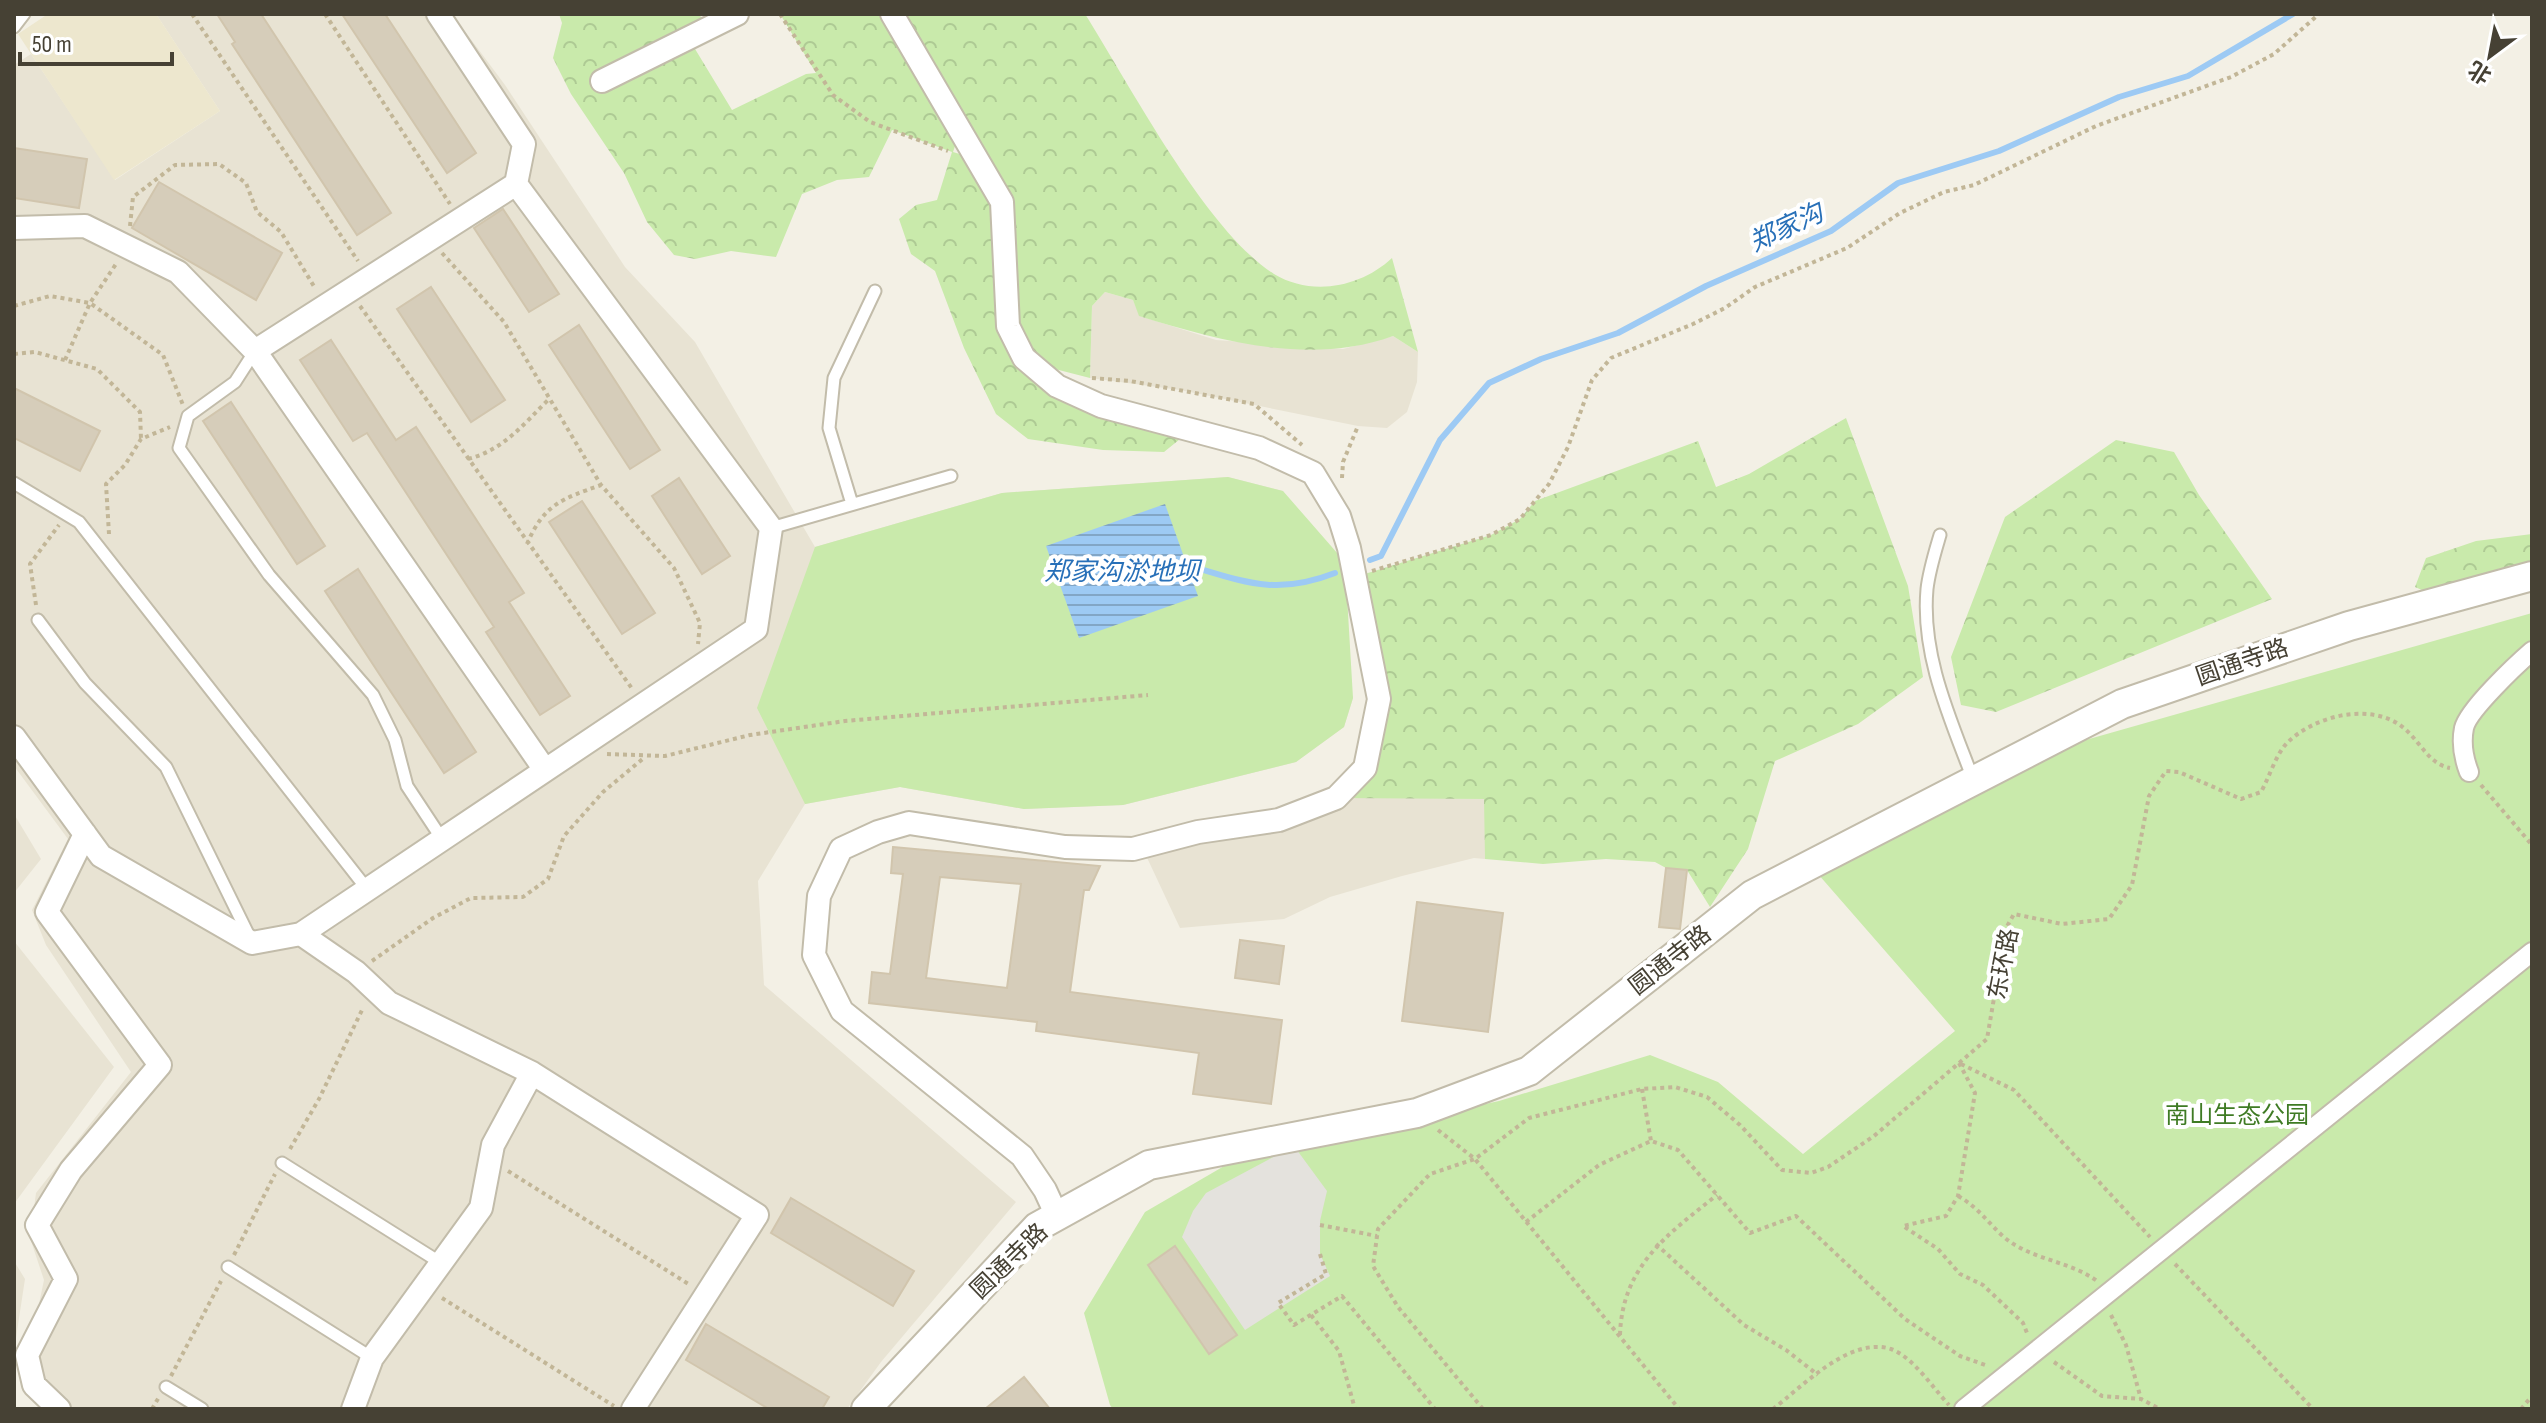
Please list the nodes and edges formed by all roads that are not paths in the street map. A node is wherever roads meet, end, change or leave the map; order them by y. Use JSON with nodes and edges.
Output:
{"nodes":[{"id":1,"x":24,"y":14,"type":"edge"},
{"id":2,"x":438,"y":14,"type":"edge"},
{"id":3,"x":737,"y":14,"type":"edge"},
{"id":4,"x":892,"y":14,"type":"edge"},
{"id":5,"x":14,"y":27,"type":"edge"},
{"id":6,"x":602,"y":81,"type":"dead end"},
{"id":7,"x":516,"y":184,"type":"junction"},
{"id":8,"x":14,"y":228,"type":"edge"},
{"id":9,"x":875,"y":291,"type":"dead end"},
{"id":10,"x":255,"y":351,"type":"junction"},
{"id":11,"x":951,"y":476,"type":"dead end"},
{"id":12,"x":14,"y":483,"type":"edge"},
{"id":13,"x":852,"y":504,"type":"junction"},
{"id":14,"x":771,"y":528,"type":"junction"},
{"id":15,"x":1940,"y":535,"type":"dead end"},
{"id":16,"x":2532,"y":576,"type":"edge"},
{"id":17,"x":38,"y":620,"type":"road end"},
{"id":18,"x":2532,"y":651,"type":"edge"},
{"id":19,"x":14,"y":737,"type":"edge"},
{"id":20,"x":545,"y":770,"type":"junction"},
{"id":21,"x":2469,"y":772,"type":"road end"},
{"id":22,"x":1973,"y":780,"type":"junction"},
{"id":23,"x":85,"y":834,"type":"junction"},
{"id":24,"x":442,"y":839,"type":"junction"},
{"id":25,"x":367,"y":889,"type":"junction"},
{"id":26,"x":301,"y":934,"type":"junction"},
{"id":27,"x":252,"y":943,"type":"junction"},
{"id":28,"x":2532,"y":952,"type":"edge"},
{"id":29,"x":532,"y":1073,"type":"junction"},
{"id":30,"x":282,"y":1163,"type":"road end"},
{"id":31,"x":1057,"y":1216,"type":"junction"},
{"id":32,"x":441,"y":1263,"type":"junction"},
{"id":33,"x":228,"y":1267,"type":"road end"},
{"id":34,"x":372,"y":1358,"type":"junction"},
{"id":35,"x":166,"y":1387,"type":"road end"},
{"id":36,"x":355,"y":1408,"type":"edge"},
{"id":37,"x":59,"y":1409,"type":"edge"},
{"id":38,"x":202,"y":1409,"type":"edge"},
{"id":39,"x":633,"y":1409,"type":"edge"},
{"id":40,"x":866,"y":1409,"type":"edge"},
{"id":41,"x":1964,"y":1409,"type":"edge"}],
"edges":[{"from":1,"to":5,"type":"lane"},
{"from":2,"to":7,"type":"street"},
{"from":3,"to":6,"type":"street"},
{"from":4,"to":31,"type":"street"},
{"from":7,"to":10,"type":"street"},
{"from":7,"to":14,"type":"street"},
{"from":8,"to":10,"type":"street"},
{"from":9,"to":13,"type":"lane"},
{"from":10,"to":20,"type":"street"},
{"from":10,"to":24,"type":"lane"},
{"from":11,"to":13,"type":"lane"},
{"from":12,"to":25,"type":"lane"},
{"from":13,"to":14,"type":"lane"},
{"from":14,"to":20,"type":"street"},
{"from":15,"to":22,"type":"lane"},
{"from":16,"to":22,"type":"street","name":"圆通寺路"},
{"from":17,"to":27,"type":"lane"},
{"from":18,"to":21,"type":"street"},
{"from":19,"to":23,"type":"street"},
{"from":20,"to":24,"type":"street"},
{"from":22,"to":31,"type":"street","name":"圆通寺路"},
{"from":23,"to":27,"type":"street"},
{"from":23,"to":37,"type":"street"},
{"from":24,"to":25,"type":"street"},
{"from":25,"to":26,"type":"street"},
{"from":26,"to":27,"type":"street"},
{"from":26,"to":29,"type":"street"},
{"from":28,"to":41,"type":"street"},
{"from":29,"to":32,"type":"street"},
{"from":29,"to":39,"type":"street"},
{"from":30,"to":32,"type":"lane"},
{"from":31,"to":40,"type":"street","name":"圆通寺路"},
{"from":32,"to":34,"type":"street"},
{"from":33,"to":34,"type":"lane"},
{"from":34,"to":36,"type":"street"},
{"from":35,"to":38,"type":"lane"}]}
